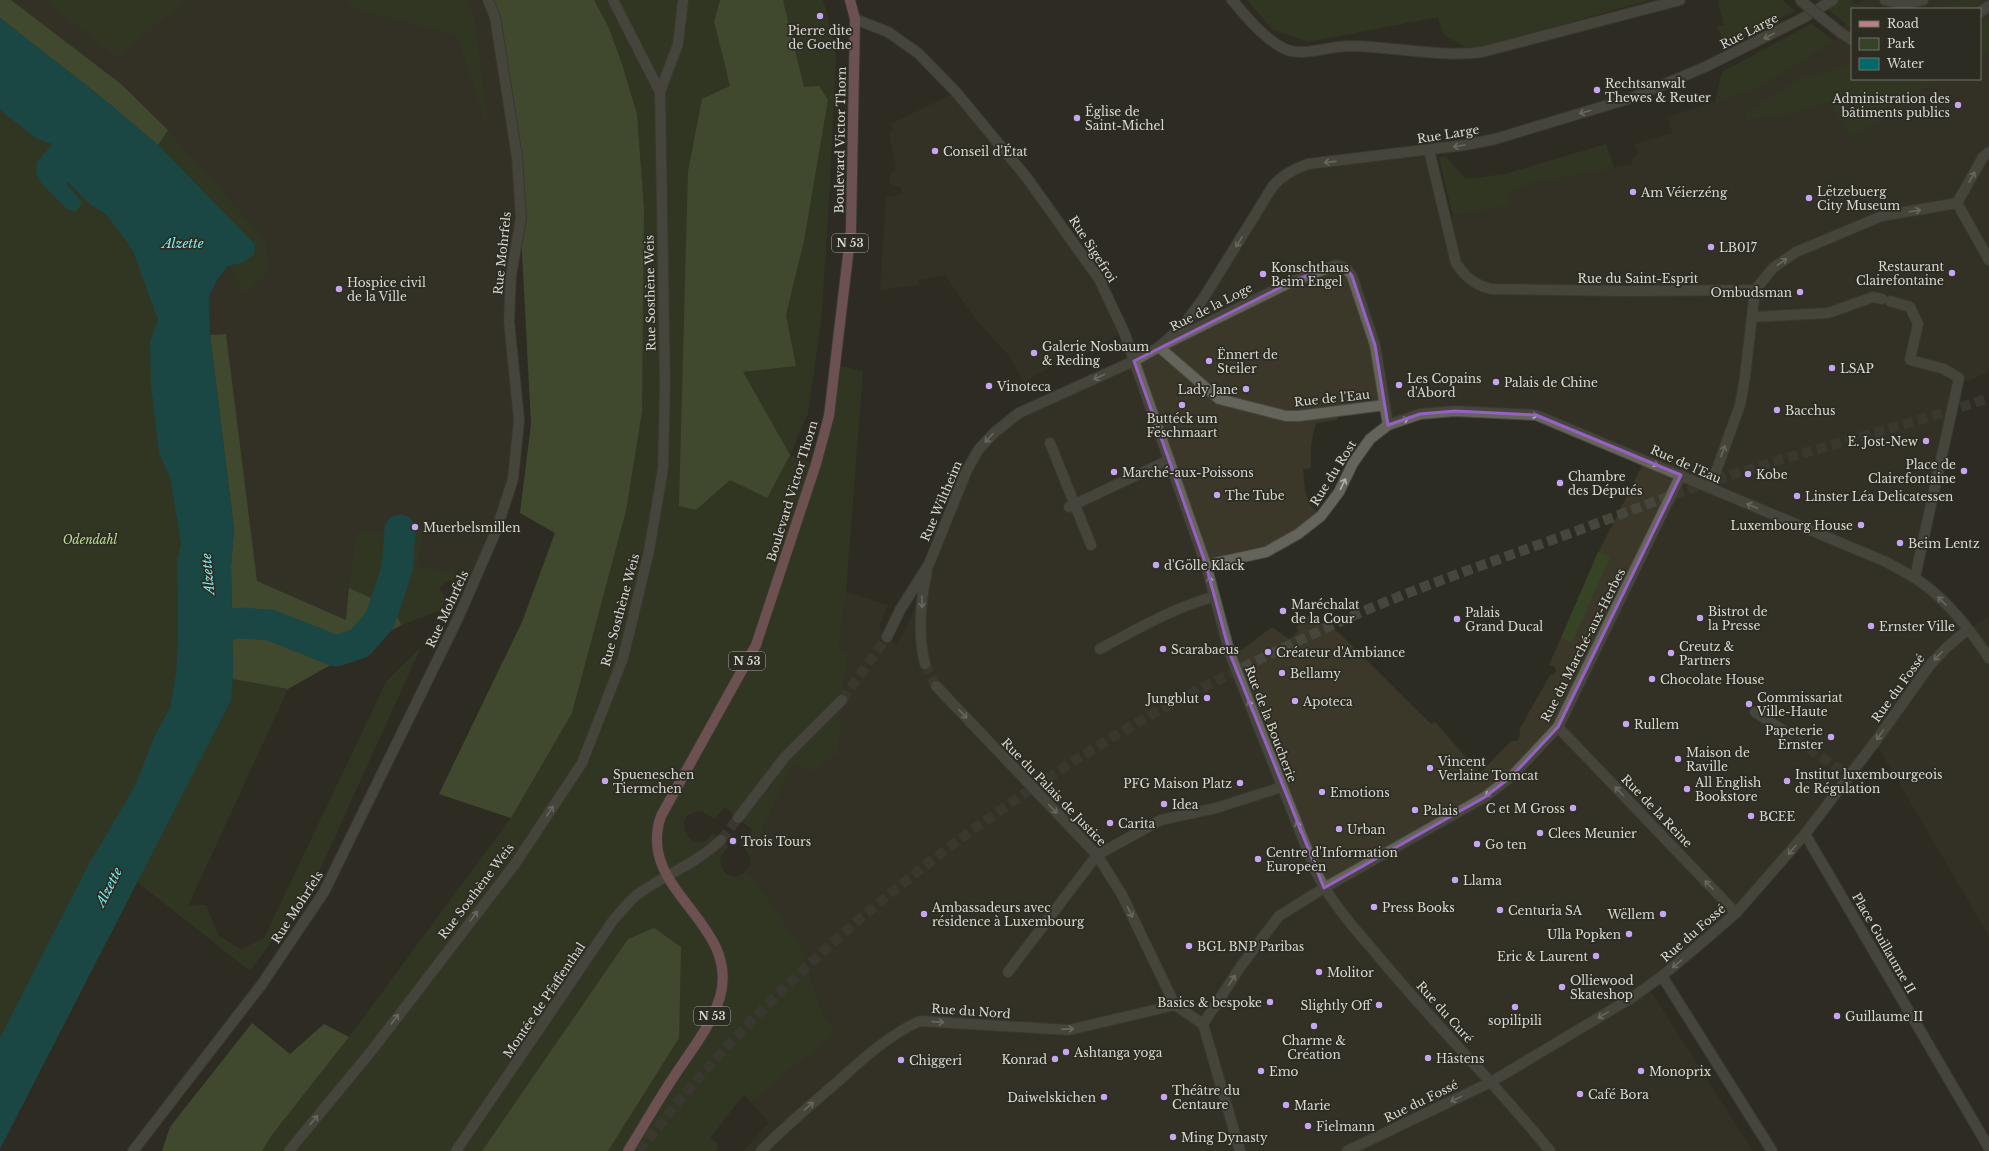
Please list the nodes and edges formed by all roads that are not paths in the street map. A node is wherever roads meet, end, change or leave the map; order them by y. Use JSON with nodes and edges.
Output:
{"nodes":[{"id":1,"x":488,"y":0,"type":"edge"},
{"id":2,"x":613,"y":0,"type":"edge"},
{"id":3,"x":683,"y":0,"type":"edge"},
{"id":4,"x":850,"y":0,"type":"edge"},
{"id":5,"x":1232,"y":0,"type":"edge"},
{"id":6,"x":1680,"y":0,"type":"edge"},
{"id":7,"x":1800,"y":0,"type":"edge"},
{"id":8,"x":1832,"y":0,"type":"edge"},
{"id":9,"x":1885,"y":0,"type":"edge"},
{"id":10,"x":1923,"y":0,"type":"edge"},
{"id":11,"x":855,"y":19,"type":"junction"},
{"id":12,"x":1851,"y":39,"type":"edge"},
{"id":13,"x":660,"y":92,"type":"junction"},
{"id":14,"x":1429,"y":150,"type":"junction"},
{"id":15,"x":1989,"y":152,"type":"edge"},
{"id":16,"x":1957,"y":203,"type":"junction"},
{"id":17,"x":1989,"y":260,"type":"edge"},
{"id":18,"x":1755,"y":290,"type":"junction"},
{"id":19,"x":1752,"y":317,"type":"junction"},
{"id":20,"x":1159,"y":347,"type":"junction"},
{"id":21,"x":1134,"y":361,"type":"junction"},
{"id":22,"x":1385,"y":405,"type":"junction"},
{"id":23,"x":1388,"y":426,"type":"junction"},
{"id":24,"x":1370,"y":439,"type":"joint"},
{"id":25,"x":1050,"y":443,"type":"dead end"},
{"id":26,"x":1169,"y":460,"type":"junction"},
{"id":27,"x":1681,"y":475,"type":"junction"},
{"id":28,"x":1710,"y":488,"type":"junction"},
{"id":29,"x":1072,"y":506,"type":"junction"},
{"id":30,"x":1091,"y":545,"type":"dead end"},
{"id":31,"x":929,"y":564,"type":"junction"},
{"id":32,"x":1206,"y":565,"type":"junction"},
{"id":33,"x":1915,"y":577,"type":"junction"},
{"id":34,"x":1214,"y":597,"type":"junction"},
{"id":35,"x":1967,"y":630,"type":"junction"},
{"id":36,"x":887,"y":636,"type":"tunnel mouth"},
{"id":37,"x":1100,"y":650,"type":"dead end"},
{"id":38,"x":1989,"y":658,"type":"edge"},
{"id":39,"x":925,"y":664,"type":"tunnel mouth"},
{"id":40,"x":936,"y":686,"type":"tunnel mouth"},
{"id":41,"x":842,"y":700,"type":"tunnel mouth"},
{"id":42,"x":1755,"y":712,"type":"dead end"},
{"id":43,"x":1558,"y":727,"type":"junction"},
{"id":44,"x":1784,"y":731,"type":"tunnel mouth"},
{"id":45,"x":1282,"y":787,"type":"junction"},
{"id":46,"x":738,"y":818,"type":"tunnel mouth"},
{"id":47,"x":1805,"y":834,"type":"junction"},
{"id":48,"x":721,"y":840,"type":"tunnel mouth"},
{"id":49,"x":1097,"y":855,"type":"junction"},
{"id":50,"x":666,"y":876,"type":"junction"},
{"id":51,"x":1324,"y":888,"type":"junction"},
{"id":52,"x":1736,"y":913,"type":"junction"},
{"id":53,"x":1008,"y":972,"type":"dead end"},
{"id":54,"x":1662,"y":976,"type":"junction"},
{"id":55,"x":1175,"y":1005,"type":"junction"},
{"id":56,"x":1203,"y":1024,"type":"junction"},
{"id":57,"x":1491,"y":1082,"type":"junction"},
{"id":58,"x":1989,"y":1148,"type":"edge"},
{"id":59,"x":134,"y":1151,"type":"edge"},
{"id":60,"x":290,"y":1151,"type":"edge"},
{"id":61,"x":456,"y":1151,"type":"edge"},
{"id":62,"x":628,"y":1151,"type":"edge"},
{"id":63,"x":761,"y":1151,"type":"edge"},
{"id":64,"x":1240,"y":1151,"type":"edge"},
{"id":65,"x":1347,"y":1151,"type":"edge"},
{"id":66,"x":1550,"y":1151,"type":"edge"},
{"id":67,"x":1772,"y":1151,"type":"edge"}],
"edges":[{"from":1,"to":59,"type":"street","name":"Rue Mohrfels"},
{"from":2,"to":13,"type":"street"},
{"from":3,"to":13,"type":"street","name":"Rue Sosthène Weis"},
{"from":4,"to":11,"type":"main road","number":"N 53"},
{"from":5,"to":6,"type":"street"},
{"from":7,"to":12,"type":"street","bridge":true},
{"from":8,"to":14,"type":"street","name":"Rue Large","one_way":true},
{"from":9,"to":10,"type":"street"},
{"from":11,"to":21,"type":"street","name":"Rue Sigefroi"},
{"from":11,"to":50,"type":"main road","name":"Boulevard Victor Thorn","number":"N 53"},
{"from":60,"to":13,"type":"street","name":"Rue Sosthène Weis","one_way":true},
{"from":14,"to":18,"type":"street","name":"Rue du Saint-Esprit"},
{"from":14,"to":20,"type":"street","name":"Rue Large","one_way":true},
{"from":16,"to":15,"type":"street","one_way":true},
{"from":16,"to":17,"type":"street"},
{"from":18,"to":16,"type":"street","one_way":true},
{"from":18,"to":19,"type":"street"},
{"from":28,"to":19,"type":"street","one_way":true},
{"from":19,"to":33,"type":"street"},
{"from":20,"to":21,"type":"street","name":"Rue Large"},
{"from":20,"to":22,"type":"street","name":"Rue de l'Eau"},
{"from":20,"to":22,"type":"street","name":"Rue de la Loge"},
{"from":21,"to":26,"type":"street","name":"Rue Sigefroi"},
{"from":21,"to":31,"type":"street","name":"Rue Wiltheim","one_way":true},
{"from":22,"to":23,"type":"street","name":"Rue de la Loge"},
{"from":23,"to":24,"type":"street","name":"Rue de l'Eau"},
{"from":23,"to":27,"type":"street","name":"Rue de l'Eau","one_way":true},
{"from":32,"to":24,"type":"street","name":"Rue du Rost","one_way":true},
{"from":25,"to":29,"type":"street"},
{"from":26,"to":29,"type":"street"},
{"from":26,"to":32,"type":"street","name":"Rue Sigefroi"},
{"from":27,"to":28,"type":"street","name":"Rue de l'Eau"},
{"from":27,"to":43,"type":"street","name":"Rue du Marché-aux-Herbes"},
{"from":33,"to":28,"type":"street","name":"Rue de l'Eau","one_way":true},
{"from":29,"to":30,"type":"street"},
{"from":31,"to":36,"type":"street","name":"Rue Wiltheim"},
{"from":31,"to":39,"type":"street","one_way":true},
{"from":34,"to":32,"type":"street","name":"Rue de la Boucherie","one_way":true},
{"from":35,"to":33,"type":"street","name":"Rue de l'Eau","one_way":true},
{"from":34,"to":37,"type":"street"},
{"from":45,"to":34,"type":"street","name":"Rue de la Boucherie","one_way":true},
{"from":35,"to":38,"type":"street","name":"Rue de l'Eau"},
{"from":35,"to":47,"type":"street","name":"Rue du Fossé","one_way":true},
{"from":40,"to":49,"type":"street","name":"Rue du Palais de Justice","one_way":true},
{"from":41,"to":46,"type":"street"},
{"from":42,"to":44,"type":"street"},
{"from":43,"to":51,"type":"street","name":"Rue du Marché-aux-Herbes","one_way":true},
{"from":52,"to":43,"type":"street","name":"Rue de la Reine","one_way":true},
{"from":45,"to":49,"type":"street"},
{"from":51,"to":45,"type":"street","name":"Rue de la Boucherie","one_way":true},
{"from":47,"to":52,"type":"street","name":"Rue du Fossé","one_way":true},
{"from":47,"to":58,"type":"street","name":"Place Guillaume II"},
{"from":48,"to":50,"type":"street"},
{"from":49,"to":53,"type":"street"},
{"from":49,"to":55,"type":"street","name":"Rue du Palais de Justice","one_way":true},
{"from":50,"to":61,"type":"street","name":"Montée de Pfaffenthal"},
{"from":50,"to":62,"type":"main road","number":"N 53"},
{"from":56,"to":51,"type":"street","name":"Rue du Marché-aux-Herbes","one_way":true},
{"from":51,"to":57,"type":"street","name":"Rue du Curé"},
{"from":52,"to":54,"type":"street","name":"Rue du Fossé","one_way":true},
{"from":54,"to":57,"type":"street","name":"Rue du Fossé","one_way":true},
{"from":54,"to":67,"type":"street"},
{"from":55,"to":56,"type":"street"},
{"from":63,"to":55,"type":"street","name":"Rue du Nord","one_way":true},
{"from":56,"to":64,"type":"street"},
{"from":57,"to":65,"type":"street","name":"Rue du Fossé","one_way":true},
{"from":57,"to":66,"type":"street","name":"Rue du Curé"}]}
